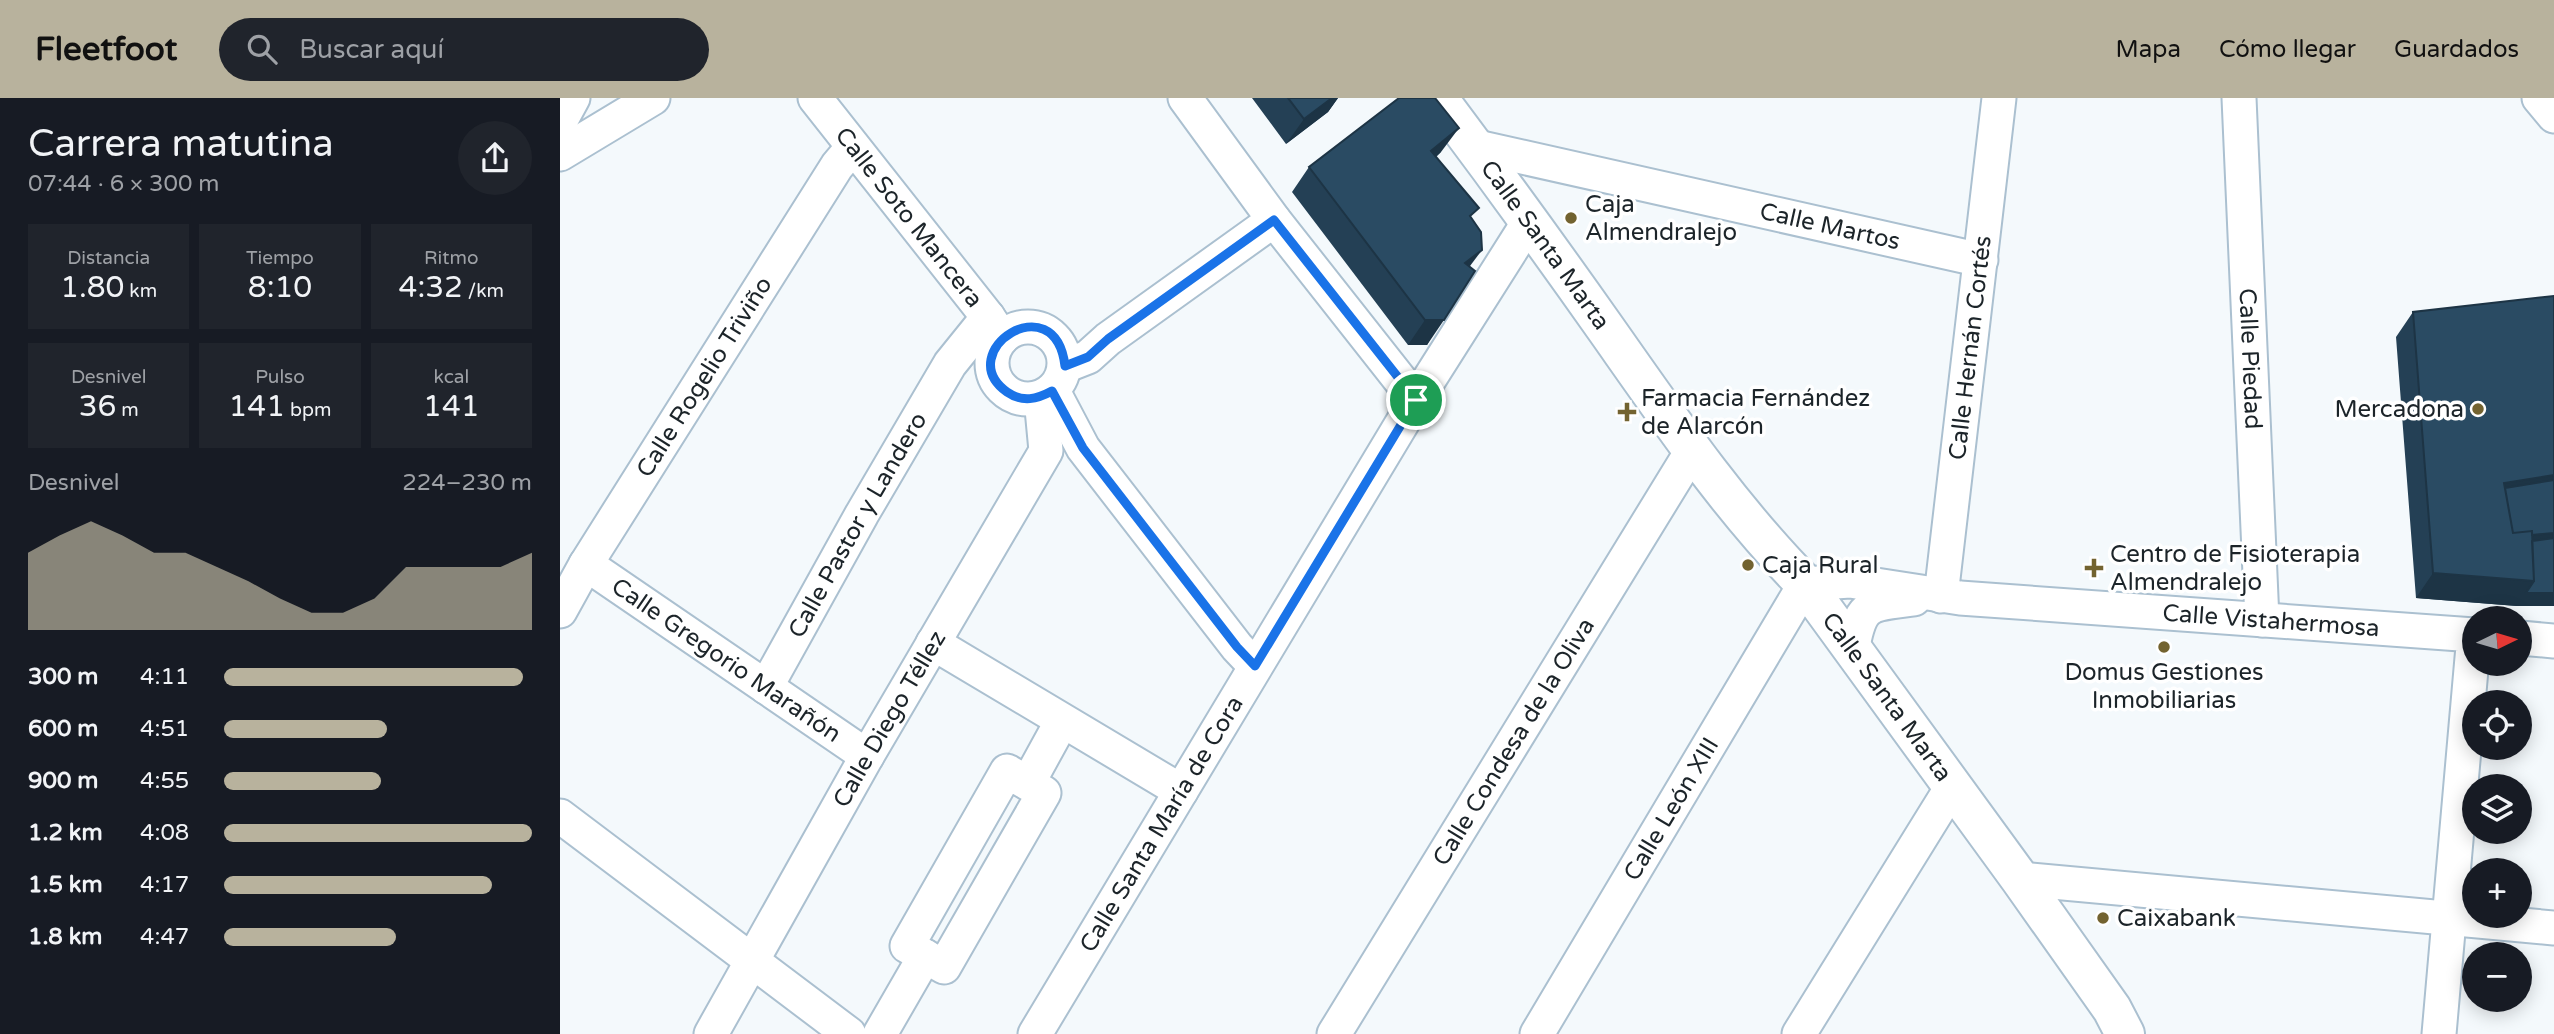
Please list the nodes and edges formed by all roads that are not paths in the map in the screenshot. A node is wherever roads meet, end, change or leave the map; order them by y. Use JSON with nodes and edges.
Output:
{"nodes":[{"id":1,"x":573,"y":98,"type":"edge"},
{"id":2,"x":653,"y":98,"type":"edge"},
{"id":3,"x":815,"y":98,"type":"edge"},
{"id":4,"x":1185,"y":98,"type":"edge"},
{"id":5,"x":1438,"y":98,"type":"edge"},
{"id":6,"x":1999,"y":98,"type":"edge"},
{"id":7,"x":2239,"y":98,"type":"edge"},
{"id":8,"x":2539,"y":98,"type":"edge"},
{"id":9,"x":2554,"y":117,"type":"edge"},
{"id":10,"x":560,"y":122,"type":"edge"},
{"id":11,"x":1474,"y":146,"type":"junction"},
{"id":12,"x":853,"y":147,"type":"junction"},
{"id":13,"x":560,"y":154,"type":"edge"},
{"id":14,"x":1274,"y":220,"type":"junction"},
{"id":15,"x":1530,"y":220,"type":"junction"},
{"id":16,"x":1981,"y":260,"type":"junction"},
{"id":17,"x":994,"y":339,"type":"junction"},
{"id":18,"x":950,"y":364,"type":"junction"},
{"id":19,"x":1053,"y":385,"type":"junction"},
{"id":20,"x":1416,"y":400,"type":"junction"},
{"id":21,"x":1692,"y":451,"type":"junction"},
{"id":22,"x":586,"y":564,"type":"junction"},
{"id":23,"x":1805,"y":584,"type":"junction"},
{"id":24,"x":1941,"y":596,"type":"junction"},
{"id":25,"x":560,"y":611,"type":"edge"},
{"id":26,"x":2262,"y":620,"type":"junction"},
{"id":27,"x":2462,"y":634,"type":"edge"},
{"id":28,"x":2532,"y":639,"type":"edge"},
{"id":29,"x":2554,"y":641,"type":"edge"},
{"id":30,"x":933,"y":643,"type":"junction"},
{"id":31,"x":1852,"y":651,"type":"junction"},
{"id":32,"x":1255,"y":666,"type":"junction"},
{"id":33,"x":2471,"y":676,"type":"edge"},
{"id":34,"x":766,"y":687,"type":"junction"},
{"id":35,"x":1062,"y":721,"type":"junction"},
{"id":36,"x":867,"y":756,"type":"junction"},
{"id":37,"x":1952,"y":787,"type":"junction"},
{"id":38,"x":1181,"y":791,"type":"junction"},
{"id":39,"x":560,"y":816,"type":"edge"},
{"id":40,"x":2020,"y":879,"type":"junction"},
{"id":41,"x":2450,"y":918,"type":"junction"},
{"id":42,"x":2554,"y":928,"type":"edge"},
{"id":43,"x":754,"y":960,"type":"junction"},
{"id":44,"x":842,"y":1032,"type":"edge"},
{"id":45,"x":711,"y":1034,"type":"edge"},
{"id":46,"x":880,"y":1034,"type":"edge"},
{"id":47,"x":1035,"y":1034,"type":"edge"},
{"id":48,"x":1334,"y":1034,"type":"edge"},
{"id":49,"x":1537,"y":1034,"type":"edge"},
{"id":50,"x":1799,"y":1034,"type":"edge"},
{"id":51,"x":2125,"y":1034,"type":"edge"},
{"id":52,"x":2439,"y":1034,"type":"edge"}],
"edges":[{"from":1,"to":10,"type":"street"},
{"from":2,"to":13,"type":"street"},
{"from":3,"to":12,"type":"street","name":"Calle Soto Mancera"},
{"from":4,"to":14,"type":"street"},
{"from":5,"to":11,"type":"street","name":"Calle Santa Marta"},
{"from":6,"to":16,"type":"street","name":"Calle Hernán Cortés"},
{"from":7,"to":26,"type":"street","name":"Calle Piedad"},
{"from":8,"to":9,"type":"street"},
{"from":11,"to":15,"type":"street","name":"Calle Santa Marta"},
{"from":11,"to":16,"type":"street","name":"Calle Martos"},
{"from":12,"to":17,"type":"street","name":"Calle Soto Mancera"},
{"from":12,"to":22,"type":"street","name":"Calle Rogelio Triviño"},
{"from":14,"to":19,"type":"street"},
{"from":14,"to":20,"type":"street"},
{"from":15,"to":20,"type":"street","name":"Calle Santa María de Cora"},
{"from":15,"to":21,"type":"street","name":"Calle Santa Marta"},
{"from":16,"to":24,"type":"street","name":"Calle Hernán Cortés"},
{"from":17,"to":18,"type":"street","name":"Calle Pastor y Landero"},
{"from":17,"to":18,"type":"street"},
{"from":17,"to":19,"type":"street"},
{"from":17,"to":19,"type":"street"},
{"from":18,"to":34,"type":"street","name":"Calle Pastor y Landero"},
{"from":19,"to":30,"type":"street","name":"Calle Diego Téllez"},
{"from":19,"to":32,"type":"street"},
{"from":20,"to":32,"type":"street","name":"Calle Santa María de Cora"},
{"from":21,"to":23,"type":"street","name":"Calle Santa Marta"},
{"from":21,"to":48,"type":"street","name":"Calle Condesa de la Oliva"},
{"from":22,"to":25,"type":"street","name":"Calle Rogelio Triviño"},
{"from":22,"to":34,"type":"street","name":"Calle Gregorio Marañón"},
{"from":23,"to":24,"type":"street","name":"Calle Vistahermosa"},
{"from":23,"to":31,"type":"street","name":"Calle Santa Marta"},
{"from":23,"to":49,"type":"street","name":"Calle León XIII"},
{"from":24,"to":26,"type":"street","name":"Calle Vistahermosa"},
{"from":24,"to":31,"type":"street","name":"Calle Vistahermosa"},
{"from":26,"to":27,"type":"street","name":"Calle Vistahermosa"},
{"from":28,"to":29,"type":"street"},
{"from":30,"to":35,"type":"street"},
{"from":30,"to":36,"type":"street","name":"Calle Diego Téllez"},
{"from":31,"to":37,"type":"street","name":"Calle Santa Marta"},
{"from":32,"to":38,"type":"street","name":"Calle Santa María de Cora"},
{"from":33,"to":41,"type":"street"},
{"from":34,"to":36,"type":"street","name":"Calle Gregorio Marañón"},
{"from":35,"to":38,"type":"street"},
{"from":35,"to":46,"type":"street"},
{"from":36,"to":43,"type":"street","name":"Calle Diego Téllez"},
{"from":37,"to":40,"type":"street","name":"Calle Santa Marta"},
{"from":37,"to":50,"type":"street"},
{"from":38,"to":47,"type":"street","name":"Calle Santa María de Cora"},
{"from":39,"to":43,"type":"street"},
{"from":40,"to":41,"type":"street"},
{"from":40,"to":51,"type":"street","name":"Calle Santa Marta"},
{"from":41,"to":42,"type":"street"},
{"from":41,"to":52,"type":"street"},
{"from":43,"to":44,"type":"street"},
{"from":43,"to":45,"type":"street","name":"Calle Diego Téllez"}]}
